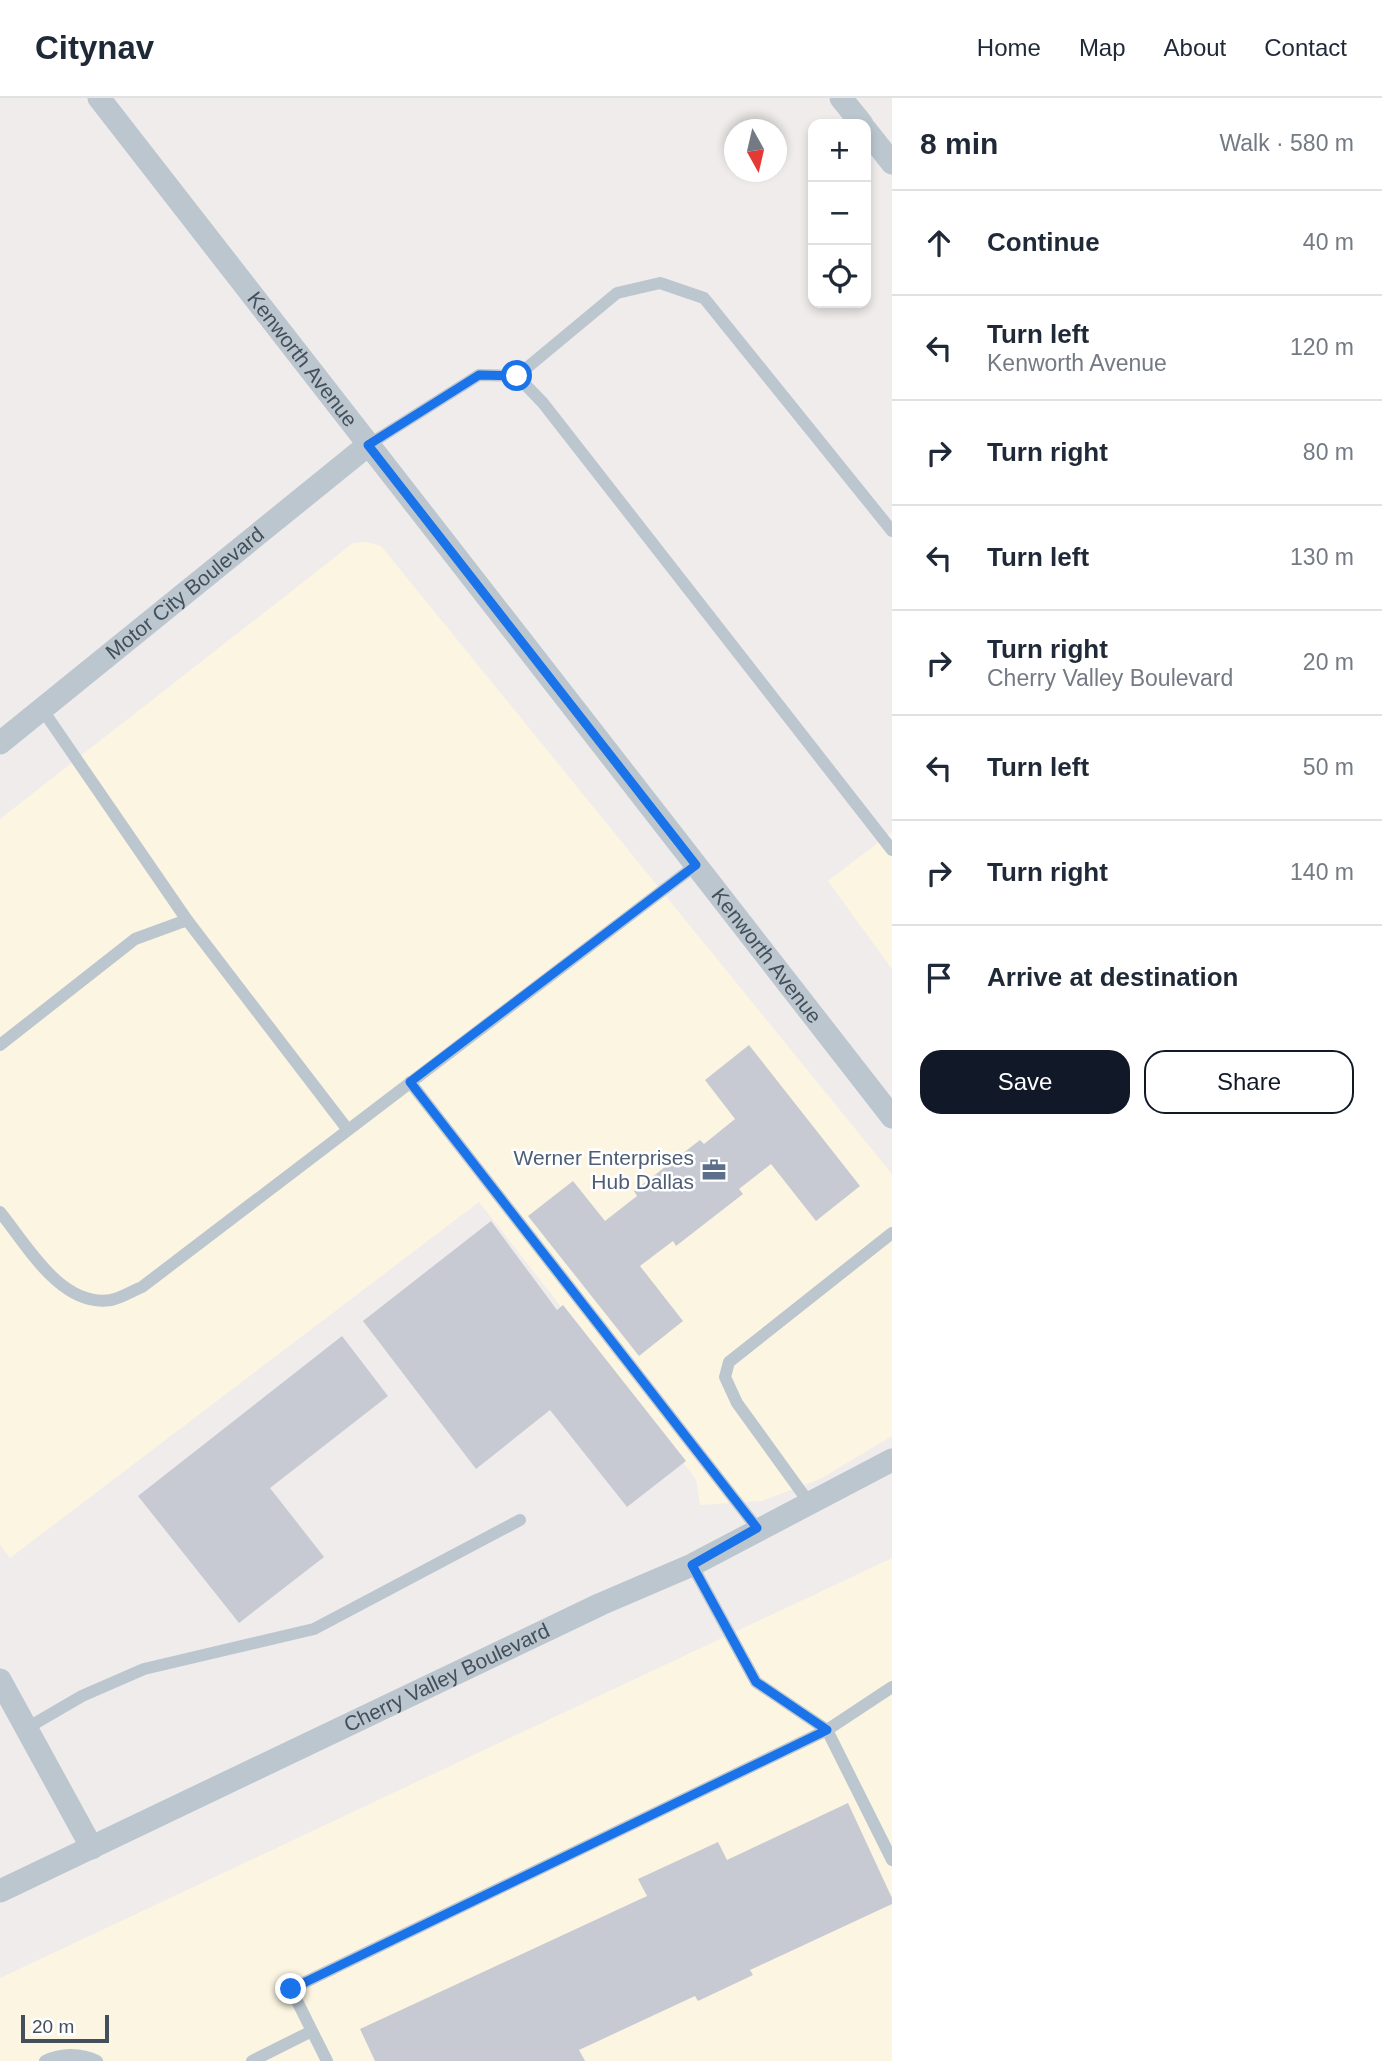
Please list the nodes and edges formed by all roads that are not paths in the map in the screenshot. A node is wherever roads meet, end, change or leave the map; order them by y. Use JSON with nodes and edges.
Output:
{"nodes":[{"id":1,"x":99,"y":98,"type":"edge"},
{"id":2,"x":841,"y":98,"type":"edge"},
{"id":3,"x":858,"y":119,"type":"edge"},
{"id":4,"x":871,"y":136,"type":"edge"},
{"id":5,"x":892,"y":163,"type":"edge"},
{"id":6,"x":517,"y":376,"type":"junction"},
{"id":7,"x":368,"y":445,"type":"junction"},
{"id":8,"x":892,"y":531,"type":"edge"},
{"id":9,"x":42,"y":709,"type":"junction"},
{"id":10,"x":0,"y":743,"type":"edge"},
{"id":11,"x":892,"y":850,"type":"edge"},
{"id":12,"x":696,"y":865,"type":"junction"},
{"id":13,"x":187,"y":920,"type":"junction"},
{"id":14,"x":0,"y":1045,"type":"edge"},
{"id":15,"x":410,"y":1082,"type":"junction"},
{"id":16,"x":892,"y":1117,"type":"edge"},
{"id":17,"x":348,"y":1130,"type":"junction"},
{"id":18,"x":0,"y":1212,"type":"edge"},
{"id":19,"x":892,"y":1233,"type":"edge"},
{"id":20,"x":892,"y":1460,"type":"edge"},
{"id":21,"x":810,"y":1504,"type":"junction"},
{"id":22,"x":520,"y":1520,"type":"dead end"},
{"id":23,"x":757,"y":1528,"type":"junction"},
{"id":24,"x":692,"y":1565,"type":"junction"},
{"id":25,"x":0,"y":1680,"type":"edge"},
{"id":26,"x":892,"y":1687,"type":"edge"},
{"id":27,"x":27,"y":1728,"type":"junction"},
{"id":28,"x":827,"y":1730,"type":"junction"},
{"id":29,"x":92,"y":1847,"type":"junction"},
{"id":30,"x":892,"y":1860,"type":"edge"},
{"id":31,"x":0,"y":1891,"type":"edge"},
{"id":32,"x":312,"y":2031,"type":"junction"},
{"id":33,"x":45,"y":2061,"type":"edge"},
{"id":34,"x":97,"y":2061,"type":"edge"},
{"id":35,"x":251,"y":2061,"type":"edge"},
{"id":36,"x":327,"y":2061,"type":"edge"}],
"edges":[{"from":1,"to":7,"type":"street","name":"Kenworth Avenue"},
{"from":2,"to":3,"type":"street"},
{"from":4,"to":5,"type":"street"},
{"from":6,"to":7,"type":"lane"},
{"from":6,"to":8,"type":"lane"},
{"from":6,"to":11,"type":"lane"},
{"from":7,"to":9,"type":"street","name":"Motor City Boulevard"},
{"from":7,"to":12,"type":"street","name":"Kenworth Avenue"},
{"from":9,"to":10,"type":"street","name":"Motor City Boulevard"},
{"from":9,"to":13,"type":"lane"},
{"from":12,"to":15,"type":"lane"},
{"from":12,"to":16,"type":"street","name":"Kenworth Avenue"},
{"from":13,"to":14,"type":"lane"},
{"from":13,"to":17,"type":"lane"},
{"from":15,"to":17,"type":"lane"},
{"from":15,"to":23,"type":"lane"},
{"from":17,"to":18,"type":"lane"},
{"from":19,"to":21,"type":"lane"},
{"from":20,"to":21,"type":"street","name":"Cherry Valley Boulevard"},
{"from":21,"to":23,"type":"street","name":"Cherry Valley Boulevard"},
{"from":22,"to":27,"type":"lane"},
{"from":23,"to":24,"type":"street","name":"Cherry Valley Boulevard"},
{"from":24,"to":28,"type":"lane"},
{"from":24,"to":29,"type":"street","name":"Cherry Valley Boulevard"},
{"from":25,"to":27,"type":"street"},
{"from":26,"to":28,"type":"lane"},
{"from":27,"to":29,"type":"street"},
{"from":28,"to":30,"type":"lane"},
{"from":28,"to":32,"type":"lane"},
{"from":29,"to":31,"type":"street","name":"Cherry Valley Boulevard"},
{"from":32,"to":35,"type":"lane"},
{"from":32,"to":36,"type":"lane"},
{"from":33,"to":34,"type":"lane"}]}
